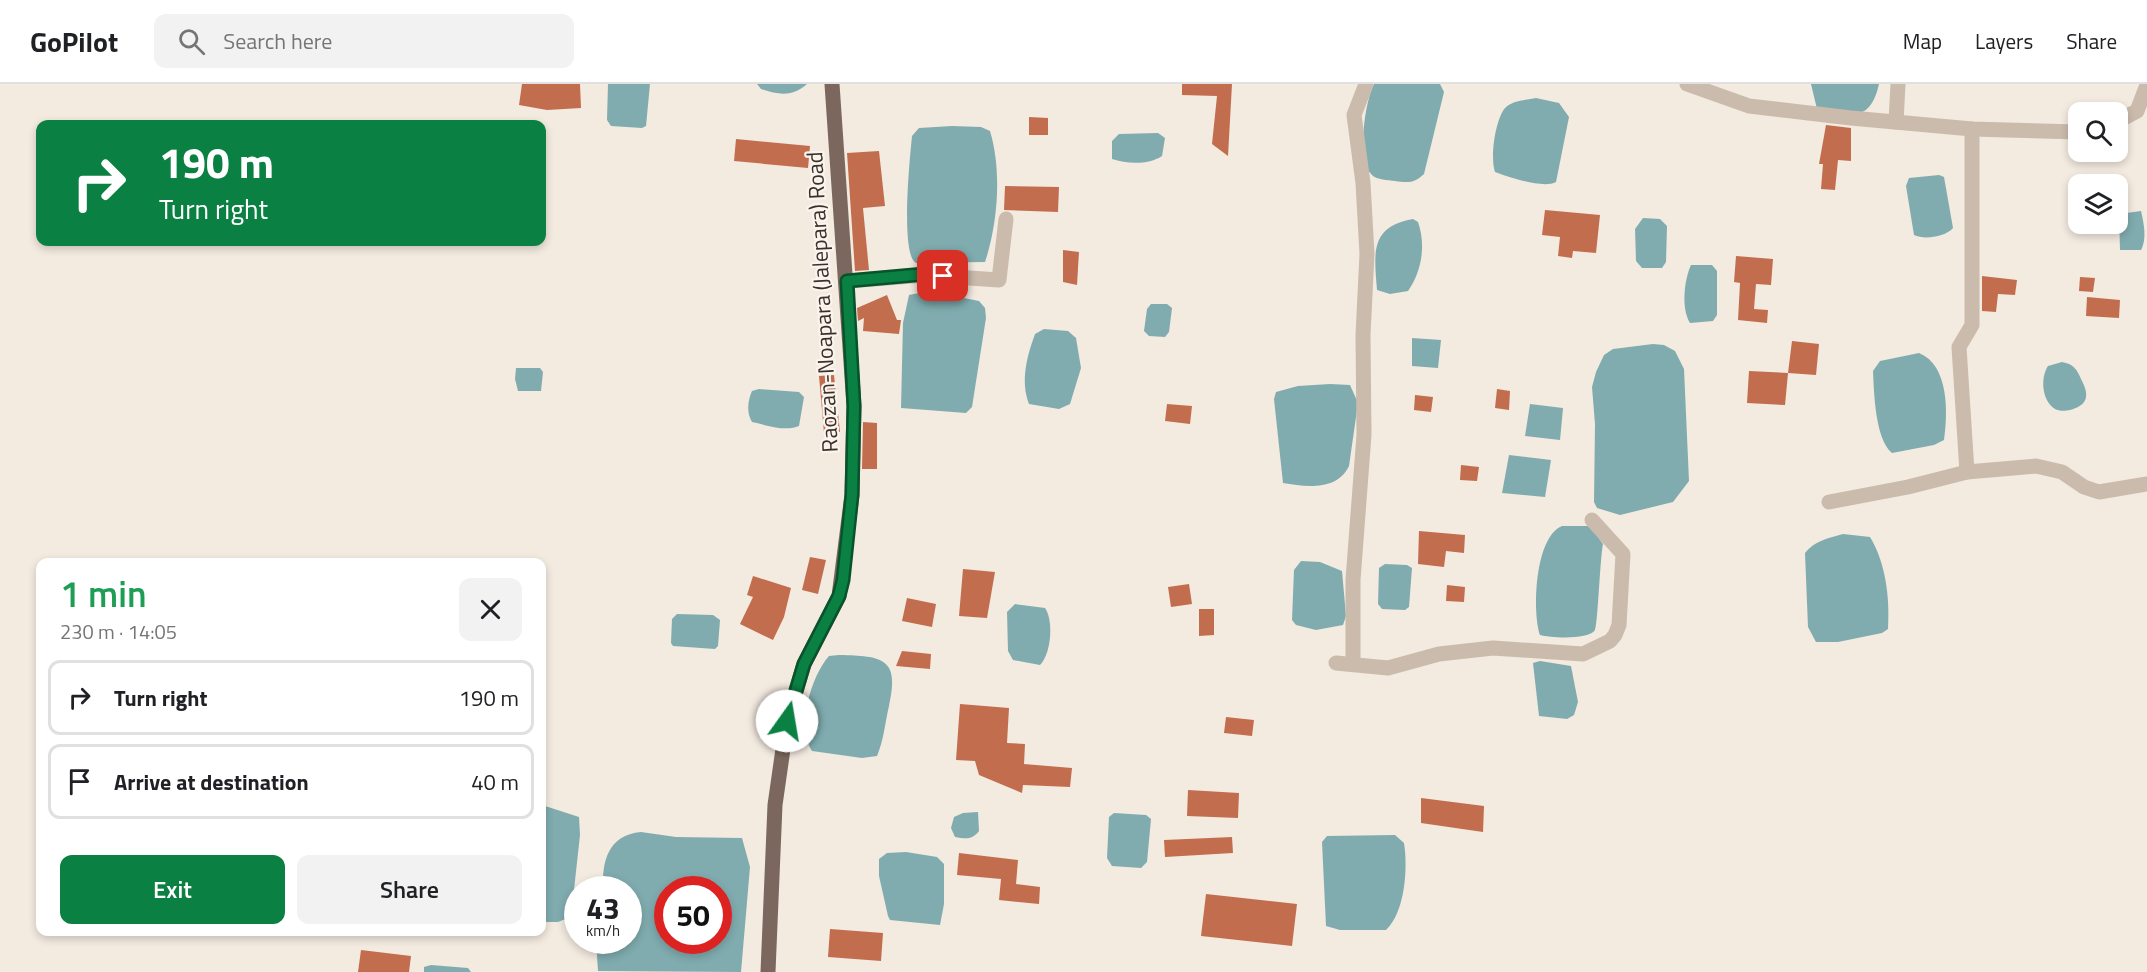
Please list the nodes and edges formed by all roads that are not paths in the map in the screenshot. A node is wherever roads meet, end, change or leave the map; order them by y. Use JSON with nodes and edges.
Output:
{"nodes":[{"id":1,"x":832,"y":84,"type":"edge"},
{"id":2,"x":1366,"y":84,"type":"edge"},
{"id":3,"x":1687,"y":84,"type":"edge"},
{"id":4,"x":1898,"y":84,"type":"edge"},
{"id":5,"x":2147,"y":85,"type":"edge"},
{"id":6,"x":2128,"y":116,"type":"edge"},
{"id":7,"x":1896,"y":122,"type":"junction"},
{"id":8,"x":1972,"y":129,"type":"junction"},
{"id":9,"x":2068,"y":132,"type":"edge"},
{"id":10,"x":1006,"y":219,"type":"dead end"},
{"id":11,"x":847,"y":281,"type":"junction"},
{"id":12,"x":1967,"y":472,"type":"junction"},
{"id":13,"x":2147,"y":484,"type":"edge"},
{"id":14,"x":1829,"y":502,"type":"dead end"},
{"id":15,"x":1592,"y":520,"type":"dead end"},
{"id":16,"x":1336,"y":663,"type":"dead end"},
{"id":17,"x":1353,"y":664,"type":"junction"},
{"id":18,"x":768,"y":972,"type":"edge"}],
"edges":[{"from":1,"to":11,"type":"main road","name":"Raozan-Noapara (Jalepara) Road"},
{"from":2,"to":17,"type":"street"},
{"from":3,"to":7,"type":"street"},
{"from":4,"to":7,"type":"street"},
{"from":5,"to":6,"type":"street"},
{"from":7,"to":8,"type":"street"},
{"from":8,"to":9,"type":"street"},
{"from":8,"to":12,"type":"street"},
{"from":10,"to":11,"type":"street"},
{"from":11,"to":18,"type":"main road","name":"Raozan-Noapara (Jalepara) Road"},
{"from":12,"to":13,"type":"street"},
{"from":12,"to":14,"type":"street"},
{"from":15,"to":17,"type":"street"},
{"from":16,"to":17,"type":"street"}]}
